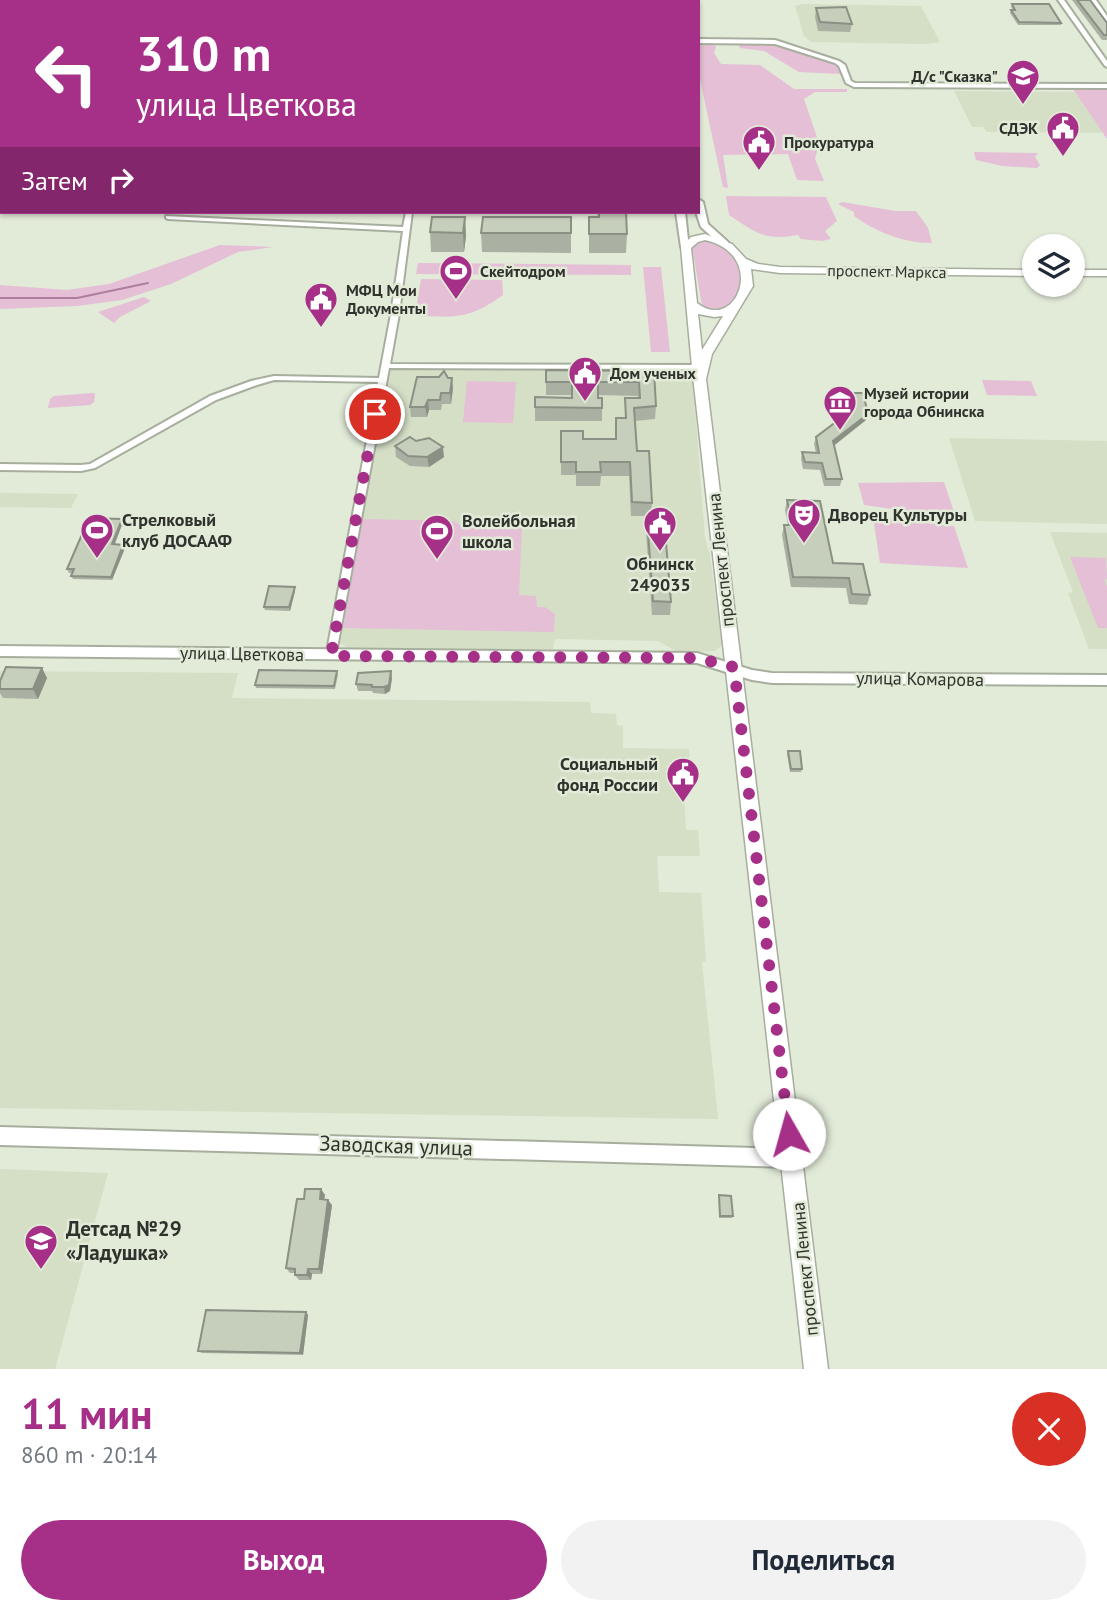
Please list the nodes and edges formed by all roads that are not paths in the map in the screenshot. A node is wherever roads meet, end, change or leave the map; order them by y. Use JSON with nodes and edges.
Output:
{"nodes":[{"id":1,"x":1061,"y":0,"type":"edge"},
{"id":2,"x":1092,"y":0,"type":"edge"},
{"id":3,"x":1103,"y":0,"type":"edge"},
{"id":4,"x":1107,"y":5,"type":"edge"},
{"id":5,"x":1107,"y":21,"type":"edge"},
{"id":6,"x":700,"y":41,"type":"edge"},
{"id":7,"x":1107,"y":65,"type":"edge"},
{"id":8,"x":1107,"y":86,"type":"edge"},
{"id":9,"x":700,"y":210,"type":"edge"},
{"id":10,"x":409,"y":214,"type":"edge"},
{"id":11,"x":680,"y":214,"type":"edge"},
{"id":12,"x":168,"y":217,"type":"dead end"},
{"id":13,"x":406,"y":229,"type":"junction"},
{"id":14,"x":725,"y":244,"type":"junction"},
{"id":15,"x":686,"y":247,"type":"junction"},
{"id":16,"x":741,"y":261,"type":"junction"},
{"id":17,"x":1022,"y":272,"type":"edge"},
{"id":18,"x":1085,"y":273,"type":"edge"},
{"id":19,"x":1107,"y":273,"type":"edge"},
{"id":20,"x":780,"y":274,"type":"junction"},
{"id":21,"x":1022,"y":279,"type":"edge"},
{"id":22,"x":1085,"y":279,"type":"edge"},
{"id":23,"x":1107,"y":279,"type":"edge"},
{"id":24,"x":747,"y":286,"type":"junction"},
{"id":25,"x":693,"y":305,"type":"junction"},
{"id":26,"x":736,"y":307,"type":"junction"},
{"id":27,"x":384,"y":366,"type":"junction"},
{"id":28,"x":699,"y":372,"type":"junction"},
{"id":29,"x":381,"y":380,"type":"junction"},
{"id":30,"x":0,"y":467,"type":"edge"},
{"id":31,"x":0,"y":650,"type":"edge"},
{"id":32,"x":331,"y":656,"type":"junction"},
{"id":33,"x":734,"y":667,"type":"junction"},
{"id":34,"x":1107,"y":680,"type":"edge"},
{"id":35,"x":0,"y":1136,"type":"edge"},
{"id":36,"x":792,"y":1158,"type":"junction"},
{"id":37,"x":816,"y":1369,"type":"edge"}],
"edges":[{"from":1,"to":7,"type":"street"},
{"from":2,"to":5,"type":"street"},
{"from":3,"to":4,"type":"street"},
{"from":6,"to":8,"type":"street"},
{"from":9,"to":14,"type":"street"},
{"from":10,"to":13,"type":"street"},
{"from":11,"to":15,"type":"street"},
{"from":12,"to":13,"type":"street"},
{"from":13,"to":27,"type":"street"},
{"from":14,"to":15,"type":"main road"},
{"from":14,"to":16,"type":"main road"},
{"from":15,"to":25,"type":"main road"},
{"from":16,"to":20,"type":"main road","name":"проспект Маркса"},
{"from":16,"to":24,"type":"main road"},
{"from":17,"to":20,"type":"main road","name":"проспект Маркса"},
{"from":18,"to":19,"type":"main road"},
{"from":20,"to":21,"type":"main road","name":"проспект Маркса"},
{"from":20,"to":24,"type":"main road","name":"проспект Маркса"},
{"from":22,"to":23,"type":"main road"},
{"from":24,"to":26,"type":"main road"},
{"from":25,"to":26,"type":"main road"},
{"from":25,"to":28,"type":"main road","name":"проспект Ленина"},
{"from":26,"to":28,"type":"main road","name":"проспект Ленина"},
{"from":27,"to":28,"type":"street"},
{"from":27,"to":29,"type":"street"},
{"from":28,"to":33,"type":"main road","name":"проспект Ленина"},
{"from":29,"to":30,"type":"street"},
{"from":29,"to":32,"type":"street"},
{"from":31,"to":32,"type":"street","name":"улица Цветкова"},
{"from":32,"to":33,"type":"street","name":"улица Цветкова"},
{"from":33,"to":34,"type":"street","name":"улица Комарова"},
{"from":33,"to":36,"type":"main road","name":"проспект Ленина"},
{"from":35,"to":36,"type":"street","name":"Заводская улица"},
{"from":36,"to":37,"type":"main road","name":"проспект Ленина"}]}
